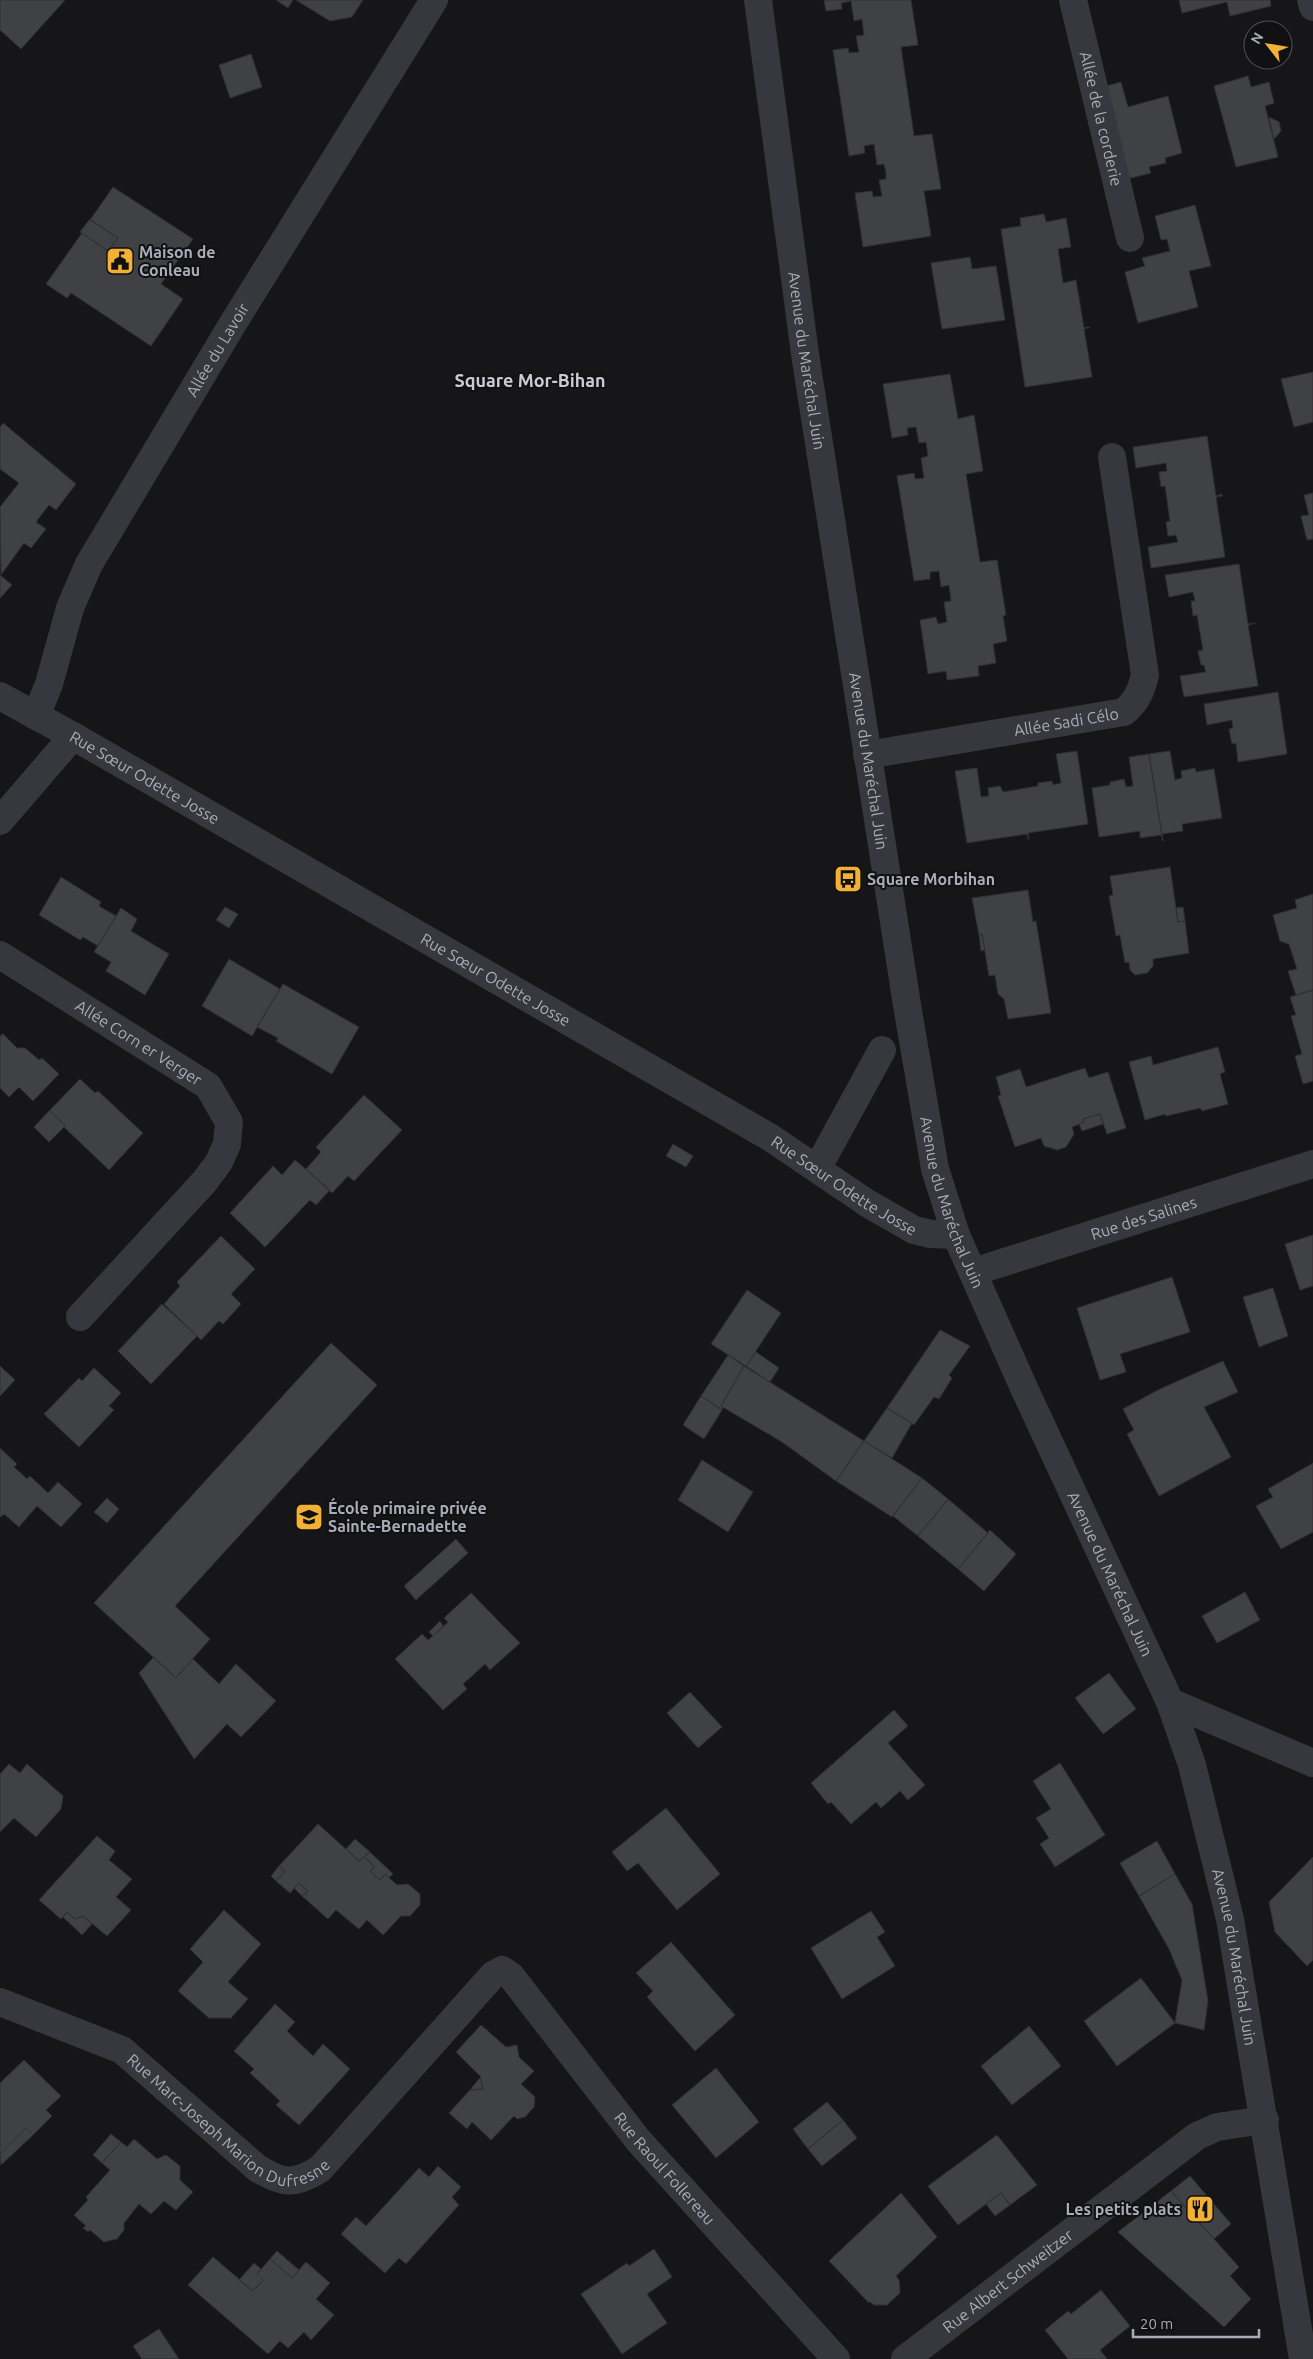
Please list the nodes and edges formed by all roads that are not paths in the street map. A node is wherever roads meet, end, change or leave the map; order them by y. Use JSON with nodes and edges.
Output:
{"nodes":[{"id":1,"x":434,"y":0,"type":"edge"},
{"id":2,"x":758,"y":0,"type":"edge"},
{"id":3,"x":1073,"y":0,"type":"edge"},
{"id":4,"x":1311,"y":0,"type":"edge"},
{"id":5,"x":1313,"y":7,"type":"edge"},
{"id":6,"x":1130,"y":238,"type":"dead end"},
{"id":7,"x":1112,"y":457,"type":"dead end"},
{"id":8,"x":0,"y":696,"type":"edge"},
{"id":9,"x":36,"y":716,"type":"junction"},
{"id":10,"x":73,"y":736,"type":"junction"},
{"id":11,"x":867,"y":755,"type":"junction"},
{"id":12,"x":0,"y":821,"type":"edge"},
{"id":13,"x":0,"y":955,"type":"edge"},
{"id":14,"x":882,"y":1050,"type":"dead end"},
{"id":15,"x":1313,"y":1164,"type":"edge"},
{"id":16,"x":816,"y":1169,"type":"junction"},
{"id":17,"x":956,"y":1235,"type":"junction"},
{"id":18,"x":973,"y":1272,"type":"junction"},
{"id":19,"x":80,"y":1317,"type":"dead end"},
{"id":20,"x":1170,"y":1702,"type":"junction"},
{"id":21,"x":1313,"y":1763,"type":"edge"},
{"id":22,"x":502,"y":1970,"type":"joint"},
{"id":23,"x":0,"y":2002,"type":"edge"},
{"id":24,"x":1264,"y":2120,"type":"junction"},
{"id":25,"x":836,"y":2359,"type":"edge"},
{"id":26,"x":905,"y":2359,"type":"edge"},
{"id":27,"x":1303,"y":2359,"type":"edge"}],
"edges":[{"from":1,"to":9,"type":"street","name":"Allée du Lavoir"},
{"from":2,"to":11,"type":"street","name":"Avenue du Maréchal Juin"},
{"from":3,"to":6,"type":"street","name":"Allée de la corderie"},
{"from":4,"to":5,"type":"street"},
{"from":7,"to":11,"type":"street","name":"Allée Sadi Célo"},
{"from":8,"to":9,"type":"street","name":"Rue Sœur Odette Josse"},
{"from":9,"to":10,"type":"street","name":"Rue Sœur Odette Josse"},
{"from":10,"to":12,"type":"street"},
{"from":10,"to":16,"type":"street","name":"Rue Sœur Odette Josse"},
{"from":11,"to":17,"type":"street","name":"Avenue du Maréchal Juin"},
{"from":13,"to":19,"type":"street","name":"Allée Corn er Verger"},
{"from":14,"to":16,"type":"street"},
{"from":15,"to":18,"type":"street","name":"Rue des Salines"},
{"from":16,"to":17,"type":"street","name":"Rue Sœur Odette Josse"},
{"from":17,"to":18,"type":"street","name":"Avenue du Maréchal Juin"},
{"from":18,"to":20,"type":"street","name":"Avenue du Maréchal Juin"},
{"from":20,"to":21,"type":"street"},
{"from":20,"to":24,"type":"street","name":"Avenue du Maréchal Juin"},
{"from":22,"to":23,"type":"street","name":"Rue Marc-Joseph Marion Dufresne"},
{"from":22,"to":25,"type":"street","name":"Rue Raoul Follereau"},
{"from":24,"to":26,"type":"street","name":"Rue Albert Schweitzer"},
{"from":24,"to":27,"type":"street","name":"Avenue du Maréchal Juin"}]}
